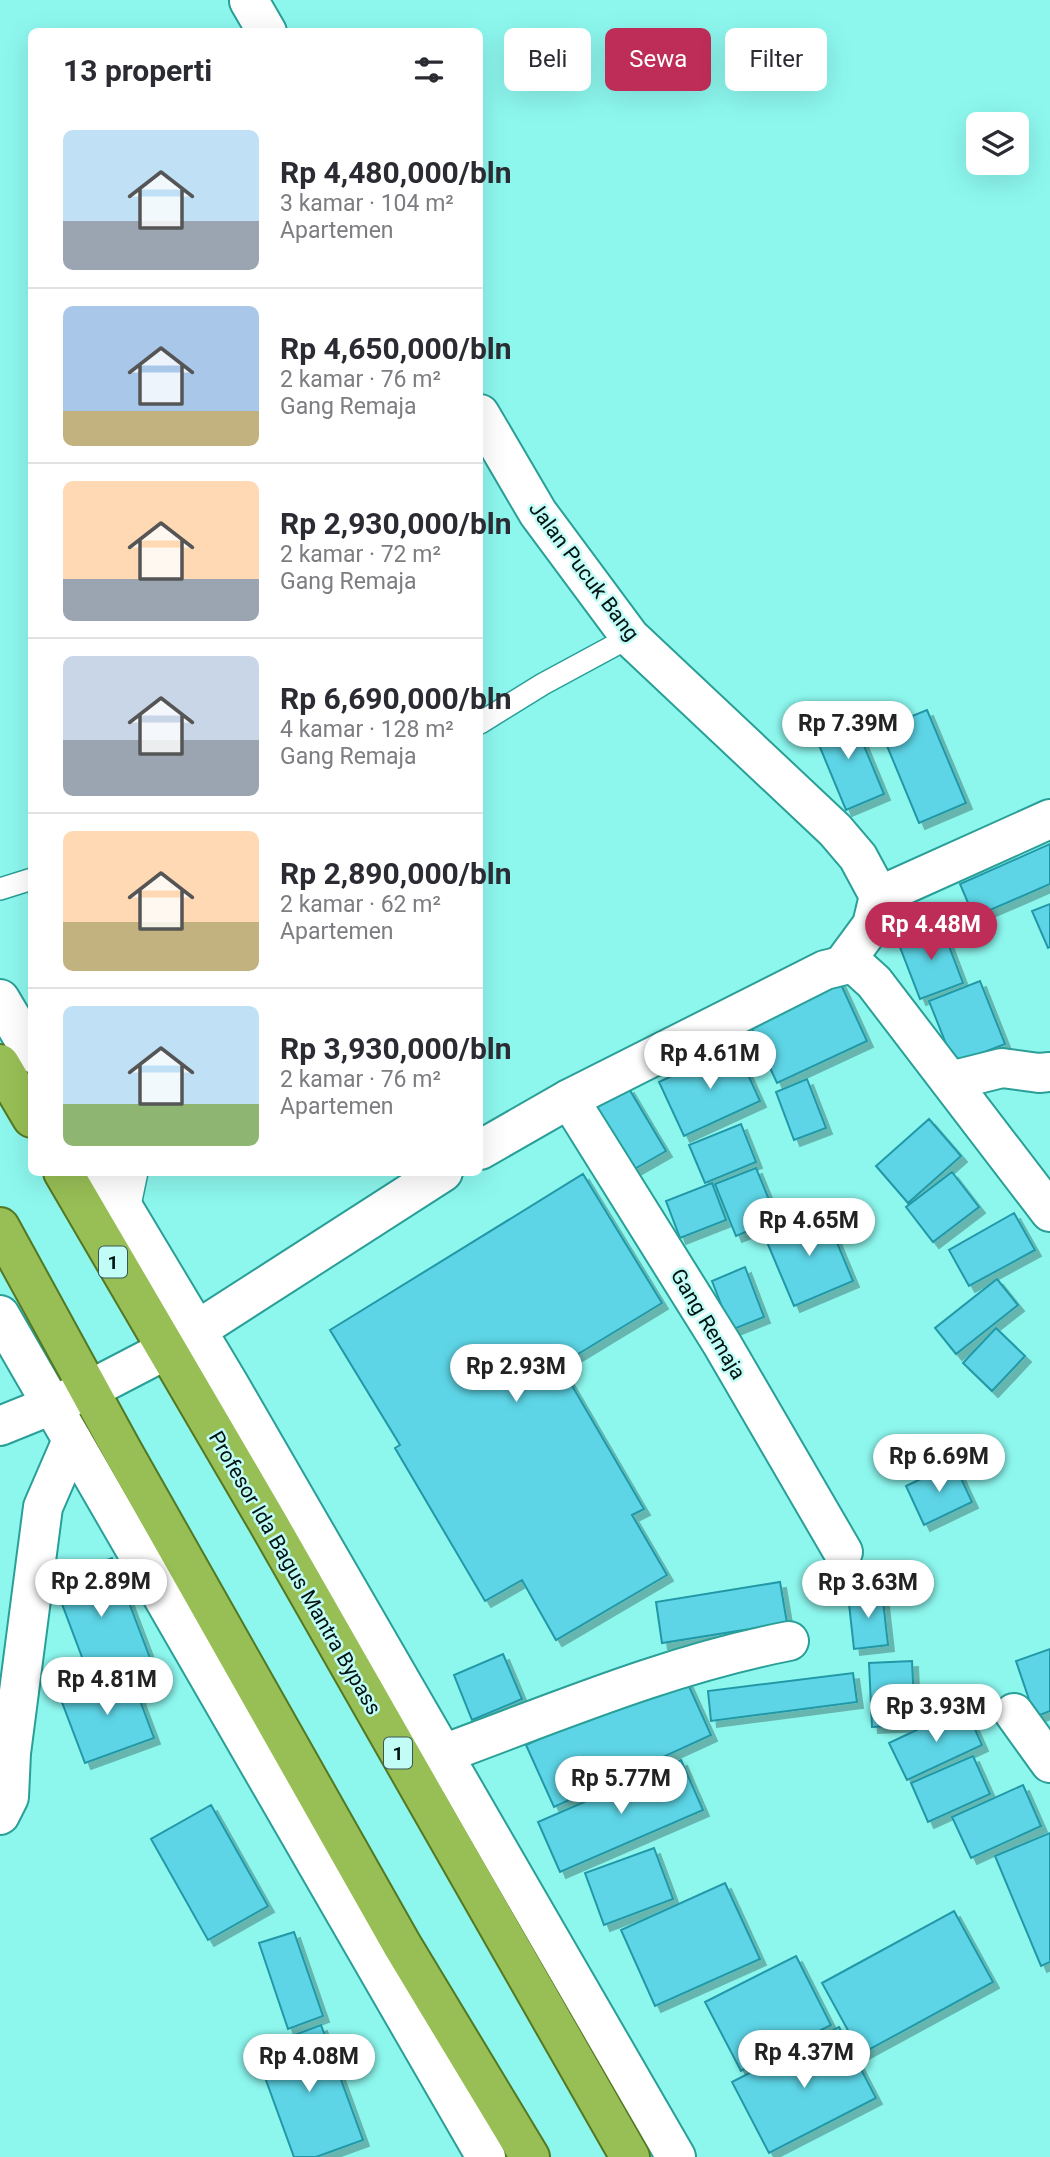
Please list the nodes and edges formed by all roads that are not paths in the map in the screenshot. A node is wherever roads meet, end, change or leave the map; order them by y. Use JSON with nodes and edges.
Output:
{"nodes":[{"id":1,"x":483,"y":419,"type":"edge"},
{"id":2,"x":630,"y":637,"type":"junction"},
{"id":3,"x":483,"y":721,"type":"edge"},
{"id":4,"x":1050,"y":820,"type":"edge"},
{"id":5,"x":28,"y":880,"type":"edge"},
{"id":6,"x":0,"y":889,"type":"edge"},
{"id":7,"x":879,"y":895,"type":"junction"},
{"id":8,"x":844,"y":963,"type":"junction"},
{"id":9,"x":0,"y":999,"type":"edge"},
{"id":10,"x":28,"y":1046,"type":"edge"},
{"id":11,"x":0,"y":1064,"type":"edge"},
{"id":12,"x":1050,"y":1072,"type":"edge"},
{"id":13,"x":950,"y":1081,"type":"junction"},
{"id":14,"x":569,"y":1099,"type":"junction"},
{"id":15,"x":28,"y":1111,"type":"edge"},
{"id":16,"x":483,"y":1148,"type":"edge"},
{"id":17,"x":65,"y":1176,"type":"edge"},
{"id":18,"x":104,"y":1176,"type":"edge"},
{"id":19,"x":136,"y":1176,"type":"edge"},
{"id":20,"x":437,"y":1176,"type":"edge"},
{"id":21,"x":1050,"y":1212,"type":"edge"},
{"id":22,"x":127,"y":1216,"type":"junction"},
{"id":23,"x":0,"y":1227,"type":"edge"},
{"id":24,"x":0,"y":1315,"type":"edge"},
{"id":25,"x":198,"y":1330,"type":"junction"},
{"id":26,"x":166,"y":1350,"type":"junction"},
{"id":27,"x":89,"y":1390,"type":"junction"},
{"id":28,"x":52,"y":1406,"type":"junction"},
{"id":29,"x":0,"y":1426,"type":"edge"},
{"id":30,"x":72,"y":1440,"type":"junction"},
{"id":31,"x":843,"y":1552,"type":"dead end"},
{"id":32,"x":789,"y":1641,"type":"dead end"},
{"id":33,"x":1014,"y":1713,"type":"dead end"},
{"id":34,"x":443,"y":1754,"type":"junction"},
{"id":35,"x":1050,"y":1763,"type":"edge"},
{"id":36,"x":0,"y":1815,"type":"edge"},
{"id":37,"x":486,"y":2157,"type":"edge"},
{"id":38,"x":530,"y":2157,"type":"edge"},
{"id":39,"x":630,"y":2157,"type":"edge"},
{"id":40,"x":676,"y":2157,"type":"edge"}],
"edges":[{"from":1,"to":2,"type":"street","name":"Jalan Pucuk Bang"},
{"from":2,"to":3,"type":"lane"},
{"from":2,"to":7,"type":"street","name":"Jalan Pucuk Bang"},
{"from":4,"to":7,"type":"street"},
{"from":5,"to":6,"type":"lane"},
{"from":7,"to":8,"type":"street"},
{"from":8,"to":13,"type":"street"},
{"from":8,"to":14,"type":"street"},
{"from":9,"to":10,"type":"street"},
{"from":11,"to":15,"type":"highway"},
{"from":12,"to":13,"type":"street"},
{"from":13,"to":21,"type":"street"},
{"from":14,"to":16,"type":"street"},
{"from":14,"to":31,"type":"street","name":"Gang Remaja"},
{"from":17,"to":26,"type":"highway","name":"Profesor Ida Bagus Mantra Bypass","number":"1"},
{"from":18,"to":22,"type":"street"},
{"from":19,"to":22,"type":"lane"},
{"from":20,"to":25,"type":"street"},
{"from":22,"to":25,"type":"street"},
{"from":23,"to":27,"type":"highway"},
{"from":24,"to":28,"type":"street"},
{"from":25,"to":26,"type":"street"},
{"from":25,"to":34,"type":"street"},
{"from":26,"to":27,"type":"street"},
{"from":26,"to":39,"type":"highway","name":"Profesor Ida Bagus Mantra Bypass","number":"1"},
{"from":27,"to":28,"type":"street"},
{"from":27,"to":38,"type":"highway"},
{"from":28,"to":29,"type":"street"},
{"from":28,"to":30,"type":"street"},
{"from":30,"to":36,"type":"street"},
{"from":30,"to":37,"type":"street"},
{"from":32,"to":34,"type":"street"},
{"from":33,"to":35,"type":"street"},
{"from":34,"to":40,"type":"street"}]}
